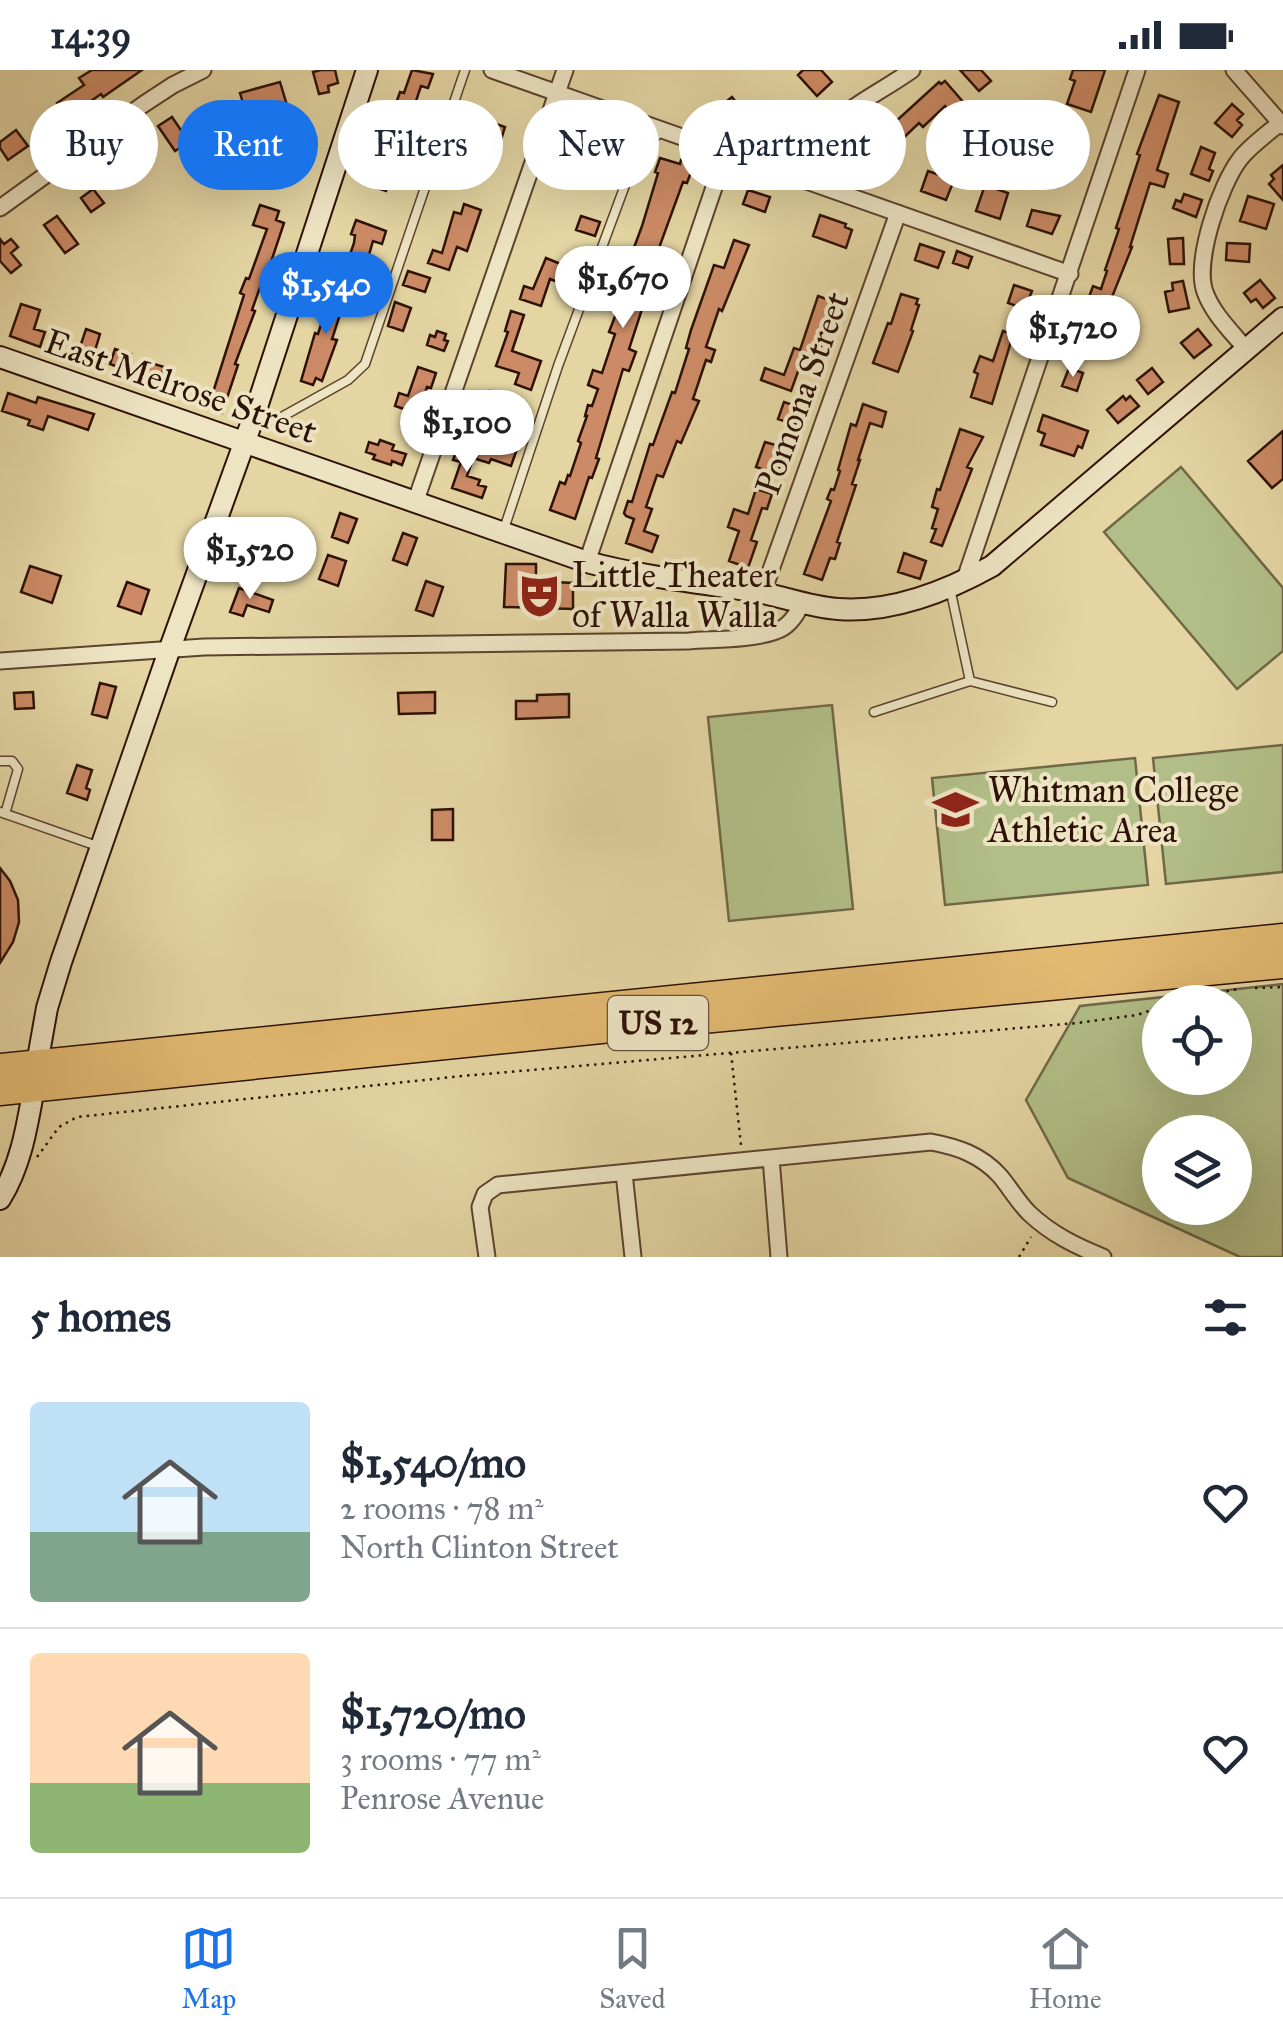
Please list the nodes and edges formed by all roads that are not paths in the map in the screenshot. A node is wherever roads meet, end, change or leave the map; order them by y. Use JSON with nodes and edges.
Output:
{"nodes":[{"id":1,"x":202,"y":70,"type":"edge"},
{"id":2,"x":367,"y":70,"type":"edge"},
{"id":3,"x":465,"y":70,"type":"edge"},
{"id":4,"x":492,"y":70,"type":"edge"},
{"id":5,"x":565,"y":70,"type":"edge"},
{"id":6,"x":912,"y":70,"type":"edge"},
{"id":7,"x":1138,"y":70,"type":"edge"},
{"id":8,"x":1234,"y":70,"type":"edge"},
{"id":9,"x":169,"y":77,"type":"edge"},
{"id":10,"x":556,"y":92,"type":"junction"},
{"id":11,"x":863,"y":100,"type":"edge"},
{"id":12,"x":1282,"y":124,"type":"edge"},
{"id":13,"x":662,"y":130,"type":"junction"},
{"id":14,"x":679,"y":136,"type":"edge"},
{"id":15,"x":713,"y":190,"type":"edge"},
{"id":16,"x":832,"y":190,"type":"edge"},
{"id":17,"x":3,"y":200,"type":"edge"},
{"id":18,"x":898,"y":213,"type":"junction"},
{"id":19,"x":1070,"y":274,"type":"junction"},
{"id":20,"x":1283,"y":318,"type":"edge"},
{"id":21,"x":1246,"y":349,"type":"junction"},
{"id":22,"x":0,"y":357,"type":"edge"},
{"id":23,"x":254,"y":416,"type":"junction"},
{"id":24,"x":245,"y":442,"type":"junction"},
{"id":25,"x":416,"y":503,"type":"junction"},
{"id":26,"x":503,"y":534,"type":"junction"},
{"id":27,"x":586,"y":562,"type":"junction"},
{"id":28,"x":957,"y":584,"type":"junction"},
{"id":29,"x":763,"y":592,"type":"junction"},
{"id":30,"x":802,"y":602,"type":"junction"},
{"id":31,"x":169,"y":650,"type":"junction"},
{"id":32,"x":0,"y":662,"type":"edge"},
{"id":33,"x":970,"y":682,"type":"junction"},
{"id":34,"x":1052,"y":702,"type":"dead end"},
{"id":35,"x":874,"y":712,"type":"dead end"},
{"id":36,"x":0,"y":760,"type":"edge"},
{"id":37,"x":2,"y":813,"type":"edge"},
{"id":38,"x":100,"y":847,"type":"junction"},
{"id":39,"x":1283,"y":938,"type":"edge"},
{"id":40,"x":1283,"y":964,"type":"edge"},
{"id":41,"x":0,"y":1068,"type":"edge"},
{"id":42,"x":35,"y":1076,"type":"junction"},
{"id":43,"x":0,"y":1080,"type":"edge"},
{"id":44,"x":0,"y":1091,"type":"edge"},
{"id":45,"x":771,"y":1158,"type":"junction"},
{"id":46,"x":624,"y":1172,"type":"junction"},
{"id":47,"x":3,"y":1188,"type":"edge"},
{"id":48,"x":487,"y":1257,"type":"edge"},
{"id":49,"x":633,"y":1257,"type":"edge"},
{"id":50,"x":780,"y":1257,"type":"edge"},
{"id":51,"x":1103,"y":1257,"type":"edge"}],
"edges":[{"from":1,"to":9,"type":"street"},
{"from":2,"to":23,"type":"main road"},
{"from":3,"to":23,"type":"lane"},
{"from":4,"to":10,"type":"street"},
{"from":5,"to":10,"type":"street"},
{"from":6,"to":11,"type":"street"},
{"from":7,"to":19,"type":"street"},
{"from":8,"to":12,"type":"street"},
{"from":9,"to":17,"type":"street"},
{"from":10,"to":13,"type":"street"},
{"from":10,"to":25,"type":"street"},
{"from":12,"to":21,"type":"street"},
{"from":13,"to":14,"type":"street"},
{"from":13,"to":26,"type":"lane"},
{"from":15,"to":27,"type":"street"},
{"from":16,"to":18,"type":"street"},
{"from":18,"to":19,"type":"street"},
{"from":18,"to":29,"type":"street","name":"Pomona Street"},
{"from":19,"to":28,"type":"street"},
{"from":20,"to":21,"type":"main road","name":"East Melrose Street"},
{"from":21,"to":28,"type":"main road","name":"East Melrose Street"},
{"from":22,"to":24,"type":"main road","name":"East Melrose Street"},
{"from":23,"to":24,"type":"main road"},
{"from":24,"to":25,"type":"main road","name":"East Melrose Street"},
{"from":24,"to":31,"type":"main road"},
{"from":25,"to":26,"type":"main road","name":"East Melrose Street"},
{"from":26,"to":27,"type":"main road","name":"East Melrose Street"},
{"from":27,"to":29,"type":"main road","name":"East Melrose Street"},
{"from":28,"to":30,"type":"main road","name":"East Melrose Street"},
{"from":28,"to":33,"type":"lane"},
{"from":29,"to":30,"type":"main road","name":"East Melrose Street"},
{"from":30,"to":31,"type":"street"},
{"from":31,"to":32,"type":"street"},
{"from":31,"to":38,"type":"main road"},
{"from":33,"to":34,"type":"lane"},
{"from":33,"to":35,"type":"lane"},
{"from":36,"to":37,"type":"lane"},
{"from":37,"to":38,"type":"lane"},
{"from":38,"to":42,"type":"main road"},
{"from":39,"to":42,"type":"highway","number":"US 12"},
{"from":40,"to":42,"type":"highway","number":"US 12"},
{"from":41,"to":42,"type":"highway","number":"US 12"},
{"from":42,"to":43,"type":"highway"},
{"from":42,"to":44,"type":"highway","number":"US 12"},
{"from":42,"to":47,"type":"main road"},
{"from":45,"to":46,"type":"street"},
{"from":45,"to":50,"type":"street"},
{"from":45,"to":51,"type":"street"},
{"from":46,"to":48,"type":"street"},
{"from":46,"to":49,"type":"street"}]}
